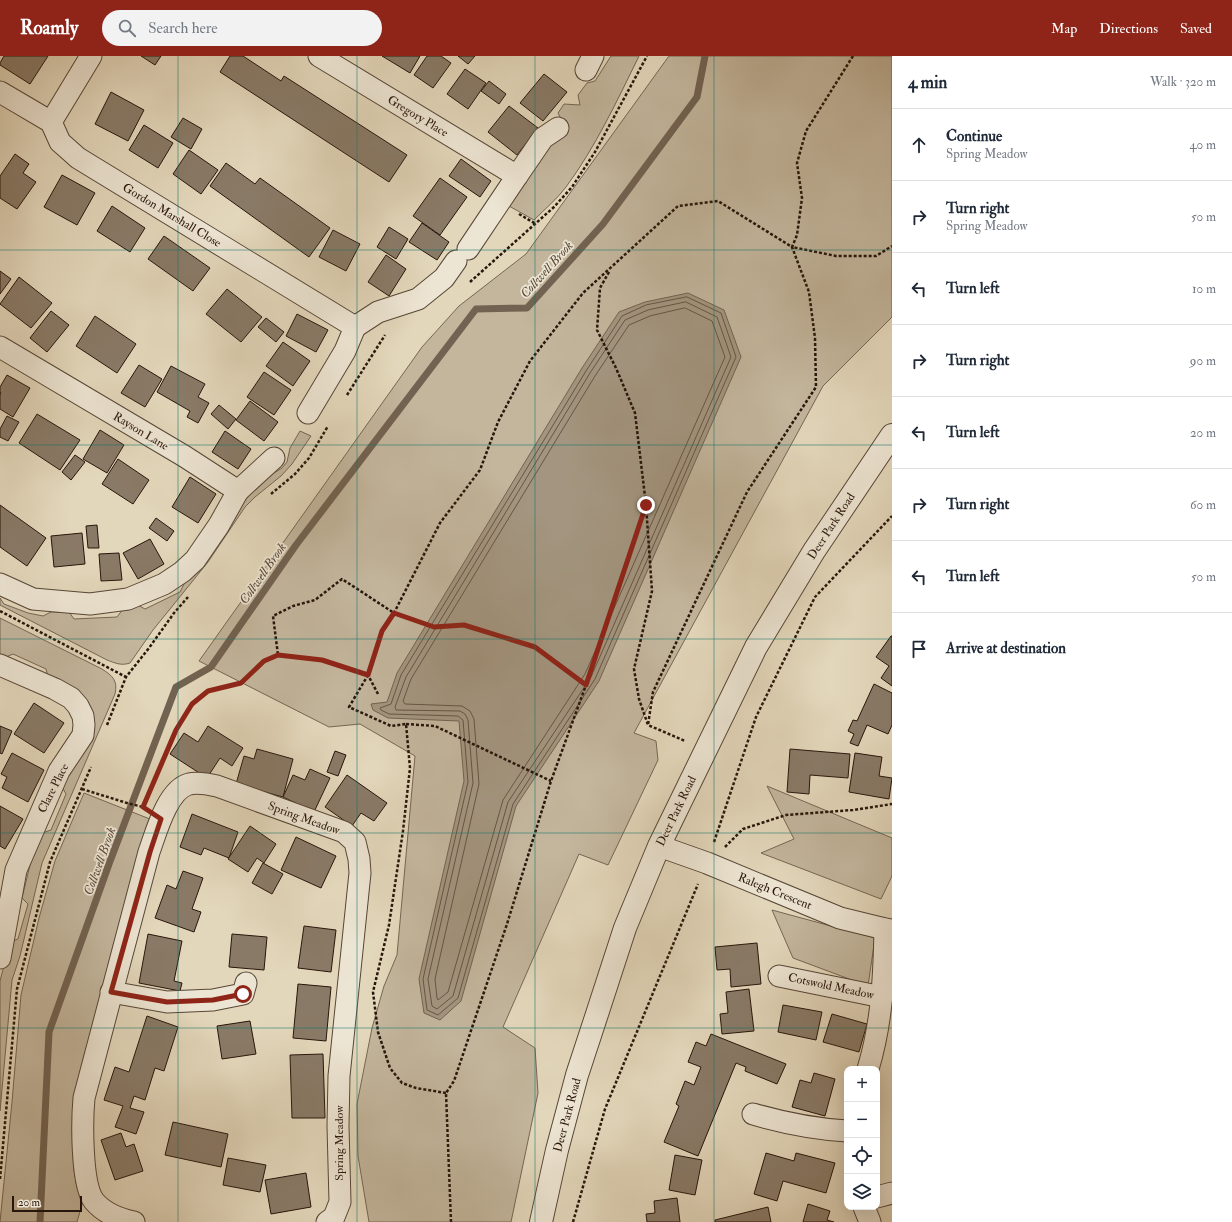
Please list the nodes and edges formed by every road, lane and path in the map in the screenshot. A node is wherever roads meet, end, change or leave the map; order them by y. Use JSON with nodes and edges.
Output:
{"nodes":[{"id":1,"x":91,"y":56,"type":"edge"},
{"id":2,"x":319,"y":56,"type":"edge"},
{"id":3,"x":647,"y":56,"type":"edge"},
{"id":4,"x":853,"y":56,"type":"edge"},
{"id":5,"x":0,"y":92,"type":"edge"},
{"id":6,"x":51,"y":122,"type":"junction"},
{"id":7,"x":558,"y":128,"type":"dead end"},
{"id":8,"x":517,"y":176,"type":"junction"},
{"id":9,"x":892,"y":246,"type":"edge"},
{"id":10,"x":792,"y":247,"type":"junction"},
{"id":11,"x":610,"y":270,"type":"junction"},
{"id":12,"x":465,"y":286,"type":"dead end"},
{"id":13,"x":355,"y":326,"type":"junction"},
{"id":14,"x":387,"y":333,"type":"dead end"},
{"id":15,"x":0,"y":347,"type":"edge"},
{"id":16,"x":344,"y":401,"type":"dead end"},
{"id":17,"x":308,"y":413,"type":"dead end"},
{"id":18,"x":332,"y":420,"type":"dead end"},
{"id":19,"x":892,"y":435,"type":"edge"},
{"id":20,"x":274,"y":458,"type":"dead end"},
{"id":21,"x":238,"y":492,"type":"junction"},
{"id":22,"x":268,"y":496,"type":"dead end"},
{"id":23,"x":646,"y":505,"type":"junction"},
{"id":24,"x":0,"y":584,"type":"edge"},
{"id":25,"x":189,"y":596,"type":"dead end"},
{"id":26,"x":0,"y":611,"type":"edge"},
{"id":27,"x":394,"y":613,"type":"junction"},
{"id":28,"x":278,"y":655,"type":"junction"},
{"id":29,"x":0,"y":665,"type":"edge"},
{"id":30,"x":368,"y":675,"type":"junction"},
{"id":31,"x":126,"y":677,"type":"junction"},
{"id":32,"x":586,"y":685,"type":"junction"},
{"id":33,"x":378,"y":694,"type":"dead end"},
{"id":34,"x":406,"y":724,"type":"junction"},
{"id":35,"x":648,"y":725,"type":"junction"},
{"id":36,"x":106,"y":729,"type":"dead end"},
{"id":37,"x":705,"y":750,"type":"junction"},
{"id":38,"x":91,"y":766,"type":"dead end"},
{"id":39,"x":551,"y":781,"type":"junction"},
{"id":40,"x":152,"y":786,"type":"dead end"},
{"id":41,"x":82,"y":789,"type":"junction"},
{"id":42,"x":892,"y":804,"type":"edge"},
{"id":43,"x":161,"y":819,"type":"junction"},
{"id":44,"x":659,"y":846,"type":"junction"},
{"id":45,"x":707,"y":863,"type":"junction"},
{"id":46,"x":8,"y":867,"type":"edge"},
{"id":47,"x":889,"y":929,"type":"edge"},
{"id":48,"x":0,"y":958,"type":"edge"},
{"id":49,"x":779,"y":976,"type":"dead end"},
{"id":50,"x":246,"y":983,"type":"dead end"},
{"id":51,"x":111,"y":992,"type":"junction"},
{"id":52,"x":882,"y":997,"type":"junction"},
{"id":53,"x":869,"y":1066,"type":"edge"},
{"id":54,"x":446,"y":1093,"type":"junction"},
{"id":55,"x":753,"y":1114,"type":"dead end"},
{"id":56,"x":844,"y":1131,"type":"edge"},
{"id":57,"x":0,"y":1179,"type":"edge"},
{"id":58,"x":892,"y":1193,"type":"edge"},
{"id":59,"x":880,"y":1196,"type":"edge"},
{"id":60,"x":865,"y":1210,"type":"edge"},
{"id":61,"x":134,"y":1222,"type":"edge"},
{"id":62,"x":327,"y":1222,"type":"edge"},
{"id":63,"x":451,"y":1222,"type":"edge"},
{"id":64,"x":540,"y":1222,"type":"edge"},
{"id":65,"x":870,"y":1222,"type":"edge"}],
"edges":[{"from":1,"to":6,"type":"street"},
{"from":2,"to":8,"type":"street","name":"Gregory Place"},
{"from":3,"to":12,"type":"path"},
{"from":4,"to":10,"type":"path"},
{"from":5,"to":6,"type":"street"},
{"from":6,"to":13,"type":"street","name":"Gordon Marshall Close"},
{"from":7,"to":8,"type":"street"},
{"from":8,"to":13,"type":"street"},
{"from":9,"to":10,"type":"path"},
{"from":10,"to":11,"type":"path"},
{"from":10,"to":35,"type":"path"},
{"from":11,"to":23,"type":"path"},
{"from":11,"to":27,"type":"path"},
{"from":13,"to":17,"type":"street"},
{"from":14,"to":16,"type":"path"},
{"from":15,"to":21,"type":"street","name":"Rayson Lane"},
{"from":18,"to":22,"type":"path"},
{"from":19,"to":37,"type":"street","name":"Deer Park Road"},
{"from":20,"to":21,"type":"street"},
{"from":21,"to":24,"type":"street"},
{"from":23,"to":32,"type":"path"},
{"from":23,"to":35,"type":"path"},
{"from":25,"to":31,"type":"path"},
{"from":26,"to":31,"type":"path"},
{"from":27,"to":28,"type":"path"},
{"from":27,"to":30,"type":"path"},
{"from":27,"to":32,"type":"path"},
{"from":28,"to":30,"type":"path"},
{"from":28,"to":40,"type":"path"},
{"from":29,"to":46,"type":"street","name":"Clare Place"},
{"from":30,"to":33,"type":"path"},
{"from":30,"to":34,"type":"path"},
{"from":31,"to":36,"type":"path"},
{"from":32,"to":39,"type":"path"},
{"from":34,"to":39,"type":"path"},
{"from":34,"to":54,"type":"path"},
{"from":35,"to":37,"type":"path"},
{"from":37,"to":44,"type":"street","name":"Deer Park Road"},
{"from":38,"to":41,"type":"path"},
{"from":39,"to":54,"type":"path"},
{"from":41,"to":43,"type":"path"},
{"from":41,"to":57,"type":"path"},
{"from":42,"to":45,"type":"path"},
{"from":43,"to":51,"type":"street","name":"Spring Meadow"},
{"from":43,"to":62,"type":"street","name":"Spring Meadow"},
{"from":44,"to":45,"type":"street","name":"Ralegh Crescent"},
{"from":44,"to":64,"type":"street","name":"Deer Park Road"},
{"from":45,"to":47,"type":"street","name":"Ralegh Crescent"},
{"from":46,"to":48,"type":"street","name":"Clare Place"},
{"from":47,"to":52,"type":"street","name":"Cotswold Meadow"},
{"from":49,"to":52,"type":"street","name":"Cotswold Meadow"},
{"from":50,"to":51,"type":"street"},
{"from":51,"to":61,"type":"street","name":"Spring Meadow"},
{"from":52,"to":53,"type":"street","name":"Cotswold Meadow"},
{"from":54,"to":63,"type":"path"},
{"from":55,"to":56,"type":"street"},
{"from":58,"to":59,"type":"street"},
{"from":60,"to":65,"type":"street"}]}
